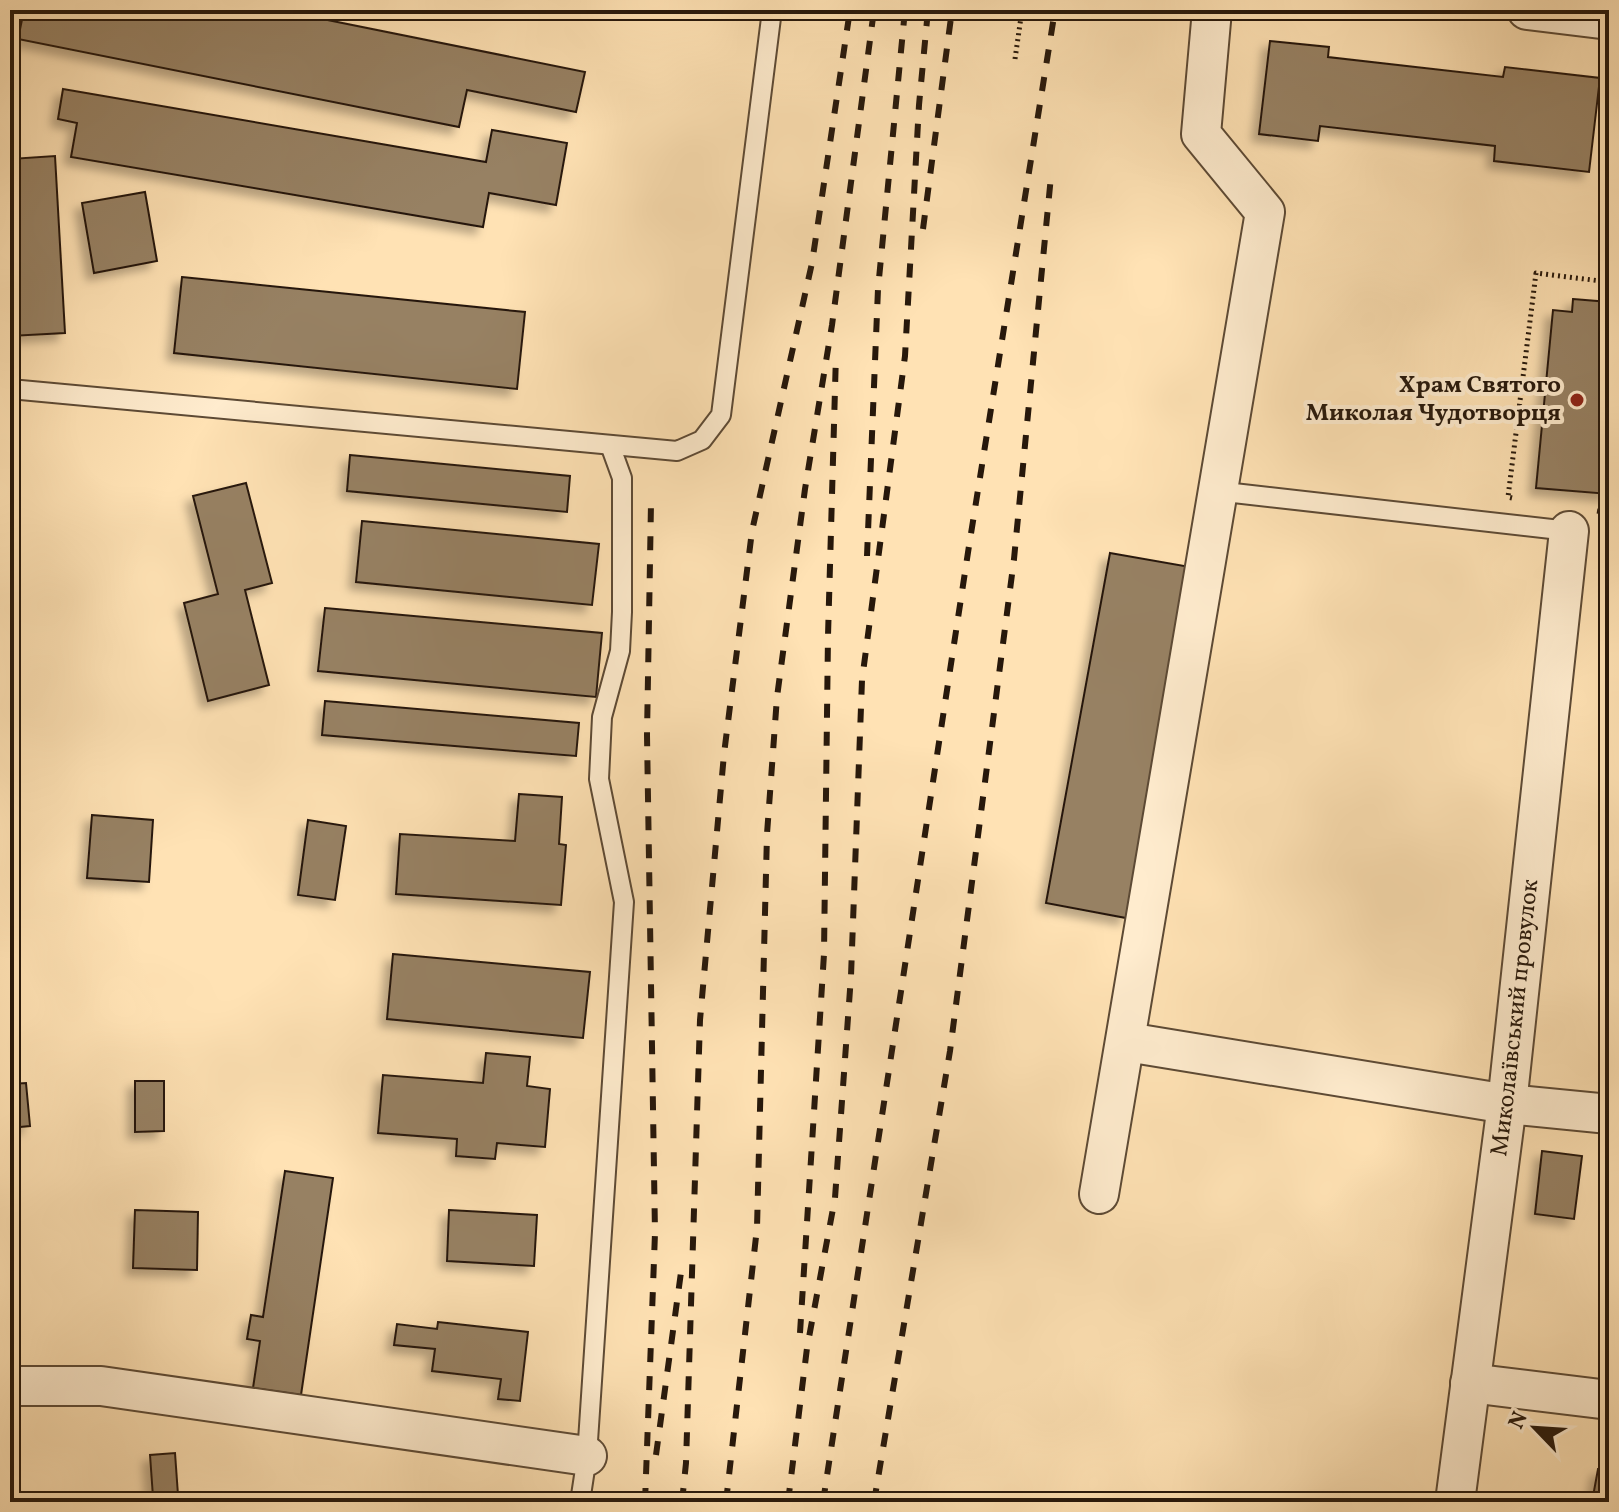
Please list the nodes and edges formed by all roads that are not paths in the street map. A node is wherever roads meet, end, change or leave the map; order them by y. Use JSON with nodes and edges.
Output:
{"nodes":[{"id":1,"x":772,"y":10,"type":"edge"},
{"id":2,"x":1212,"y":10,"type":"edge"},
{"id":3,"x":1527,"y":10,"type":"edge"},
{"id":4,"x":1609,"y":20,"type":"edge"},
{"id":5,"x":10,"y":389,"type":"edge"},
{"id":6,"x":610,"y":445,"type":"junction"},
{"id":7,"x":1216,"y":491,"type":"junction"},
{"id":8,"x":1569,"y":531,"type":"joint"},
{"id":9,"x":1127,"y":1042,"type":"junction"},
{"id":10,"x":1507,"y":1104,"type":"junction"},
{"id":11,"x":1609,"y":1114,"type":"edge"},
{"id":12,"x":1099,"y":1194,"type":"dead end"},
{"id":13,"x":1470,"y":1383,"type":"junction"},
{"id":14,"x":10,"y":1386,"type":"edge"},
{"id":15,"x":1609,"y":1400,"type":"edge"},
{"id":16,"x":587,"y":1456,"type":"junction"},
{"id":17,"x":580,"y":1502,"type":"edge"},
{"id":18,"x":1455,"y":1502,"type":"edge"}],
"edges":[{"from":1,"to":6,"type":"lane"},
{"from":2,"to":7,"type":"street"},
{"from":3,"to":4,"type":"street"},
{"from":5,"to":6,"type":"lane"},
{"from":6,"to":16,"type":"lane"},
{"from":7,"to":8,"type":"lane"},
{"from":7,"to":9,"type":"street"},
{"from":8,"to":10,"type":"street","name":"Миколаївський провулок"},
{"from":9,"to":10,"type":"street"},
{"from":9,"to":12,"type":"street"},
{"from":10,"to":11,"type":"street"},
{"from":10,"to":13,"type":"street","name":"Миколаївський провулок"},
{"from":13,"to":15,"type":"street"},
{"from":13,"to":18,"type":"street","name":"Миколаївський провулок"},
{"from":14,"to":16,"type":"street"},
{"from":16,"to":17,"type":"lane"}]}
